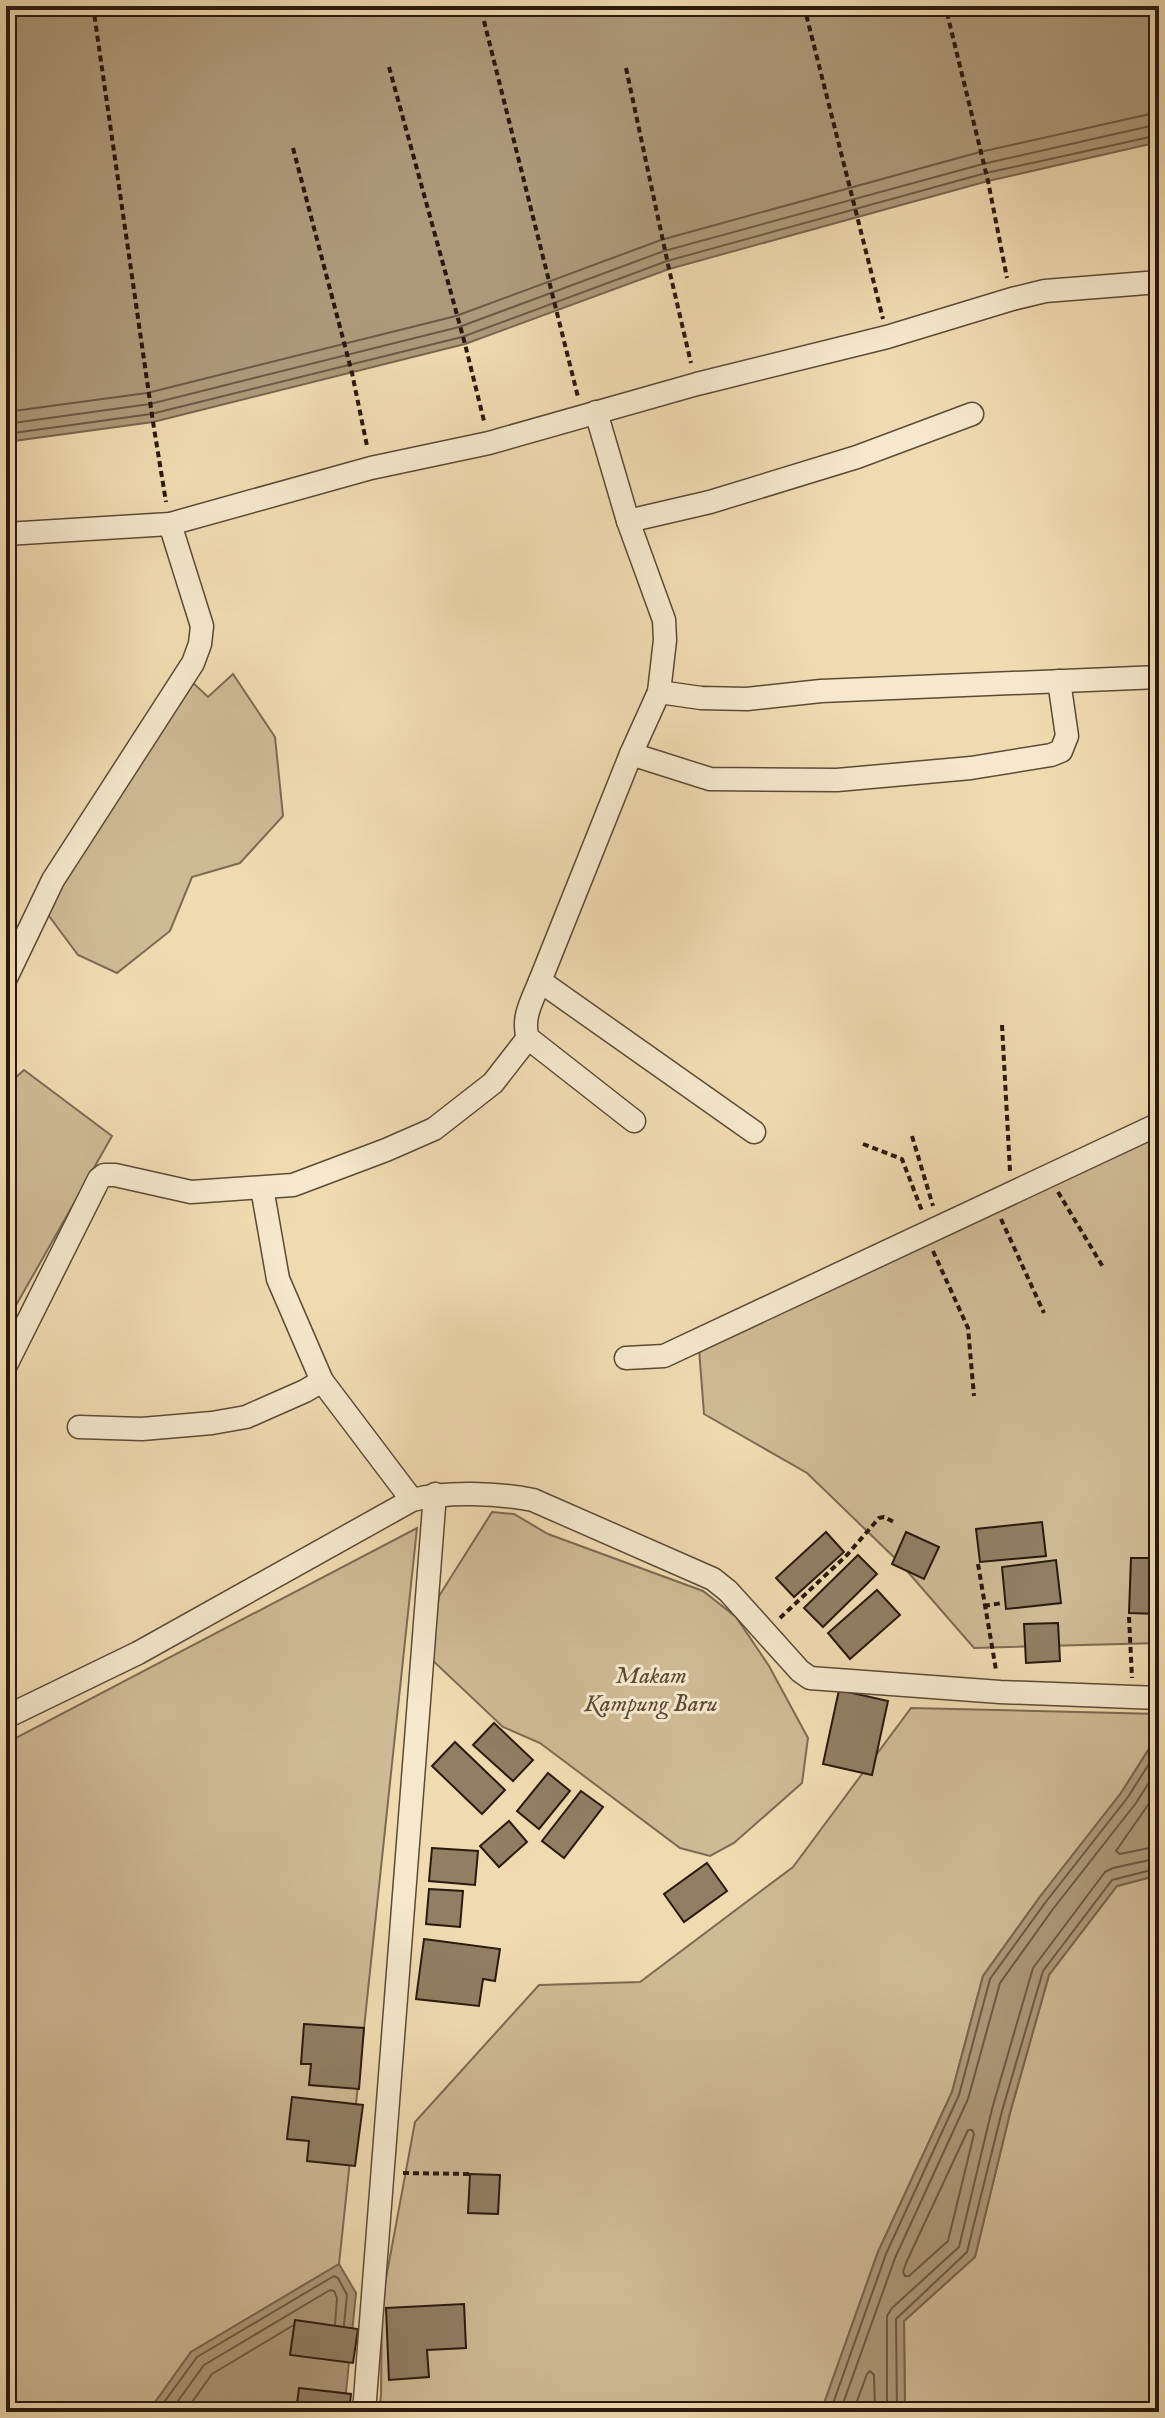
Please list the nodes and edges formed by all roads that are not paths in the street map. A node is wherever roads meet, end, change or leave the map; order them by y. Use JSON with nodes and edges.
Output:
{"nodes":[{"id":1,"x":1159,"y":282,"type":"edge"},
{"id":2,"x":589,"y":413,"type":"junction"},
{"id":3,"x":972,"y":414,"type":"dead end"},
{"id":4,"x":628,"y":521,"type":"junction"},
{"id":5,"x":170,"y":524,"type":"junction"},
{"id":6,"x":6,"y":534,"type":"edge"},
{"id":7,"x":1159,"y":677,"type":"edge"},
{"id":8,"x":1059,"y":681,"type":"junction"},
{"id":9,"x":659,"y":692,"type":"junction"},
{"id":10,"x":631,"y":754,"type":"junction"},
{"id":11,"x":6,"y":978,"type":"edge"},
{"id":12,"x":540,"y":981,"type":"junction"},
{"id":13,"x":528,"y":1038,"type":"junction"},
{"id":14,"x":634,"y":1121,"type":"dead end"},
{"id":15,"x":1159,"y":1124,"type":"edge"},
{"id":16,"x":754,"y":1132,"type":"dead end"},
{"id":17,"x":262,"y":1188,"type":"junction"},
{"id":18,"x":626,"y":1358,"type":"dead end"},
{"id":19,"x":6,"y":1365,"type":"edge"},
{"id":20,"x":322,"y":1381,"type":"junction"},
{"id":21,"x":79,"y":1427,"type":"dead end"},
{"id":22,"x":435,"y":1494,"type":"junction"},
{"id":23,"x":412,"y":1500,"type":"junction"},
{"id":24,"x":1159,"y":1698,"type":"edge"},
{"id":25,"x":6,"y":1717,"type":"edge"},
{"id":26,"x":364,"y":2412,"type":"edge"}],
"edges":[{"from":1,"to":2,"type":"street"},
{"from":2,"to":4,"type":"street"},
{"from":2,"to":5,"type":"street"},
{"from":3,"to":4,"type":"street"},
{"from":4,"to":9,"type":"street"},
{"from":5,"to":6,"type":"street"},
{"from":5,"to":11,"type":"street"},
{"from":7,"to":8,"type":"street"},
{"from":8,"to":9,"type":"street"},
{"from":8,"to":10,"type":"street"},
{"from":9,"to":10,"type":"street"},
{"from":10,"to":12,"type":"street"},
{"from":12,"to":13,"type":"street"},
{"from":12,"to":16,"type":"street"},
{"from":13,"to":14,"type":"street"},
{"from":13,"to":17,"type":"street"},
{"from":15,"to":18,"type":"street"},
{"from":17,"to":19,"type":"street"},
{"from":17,"to":20,"type":"street"},
{"from":20,"to":21,"type":"street"},
{"from":20,"to":23,"type":"street"},
{"from":22,"to":23,"type":"street"},
{"from":22,"to":24,"type":"street"},
{"from":22,"to":26,"type":"street"},
{"from":23,"to":25,"type":"street"}]}
